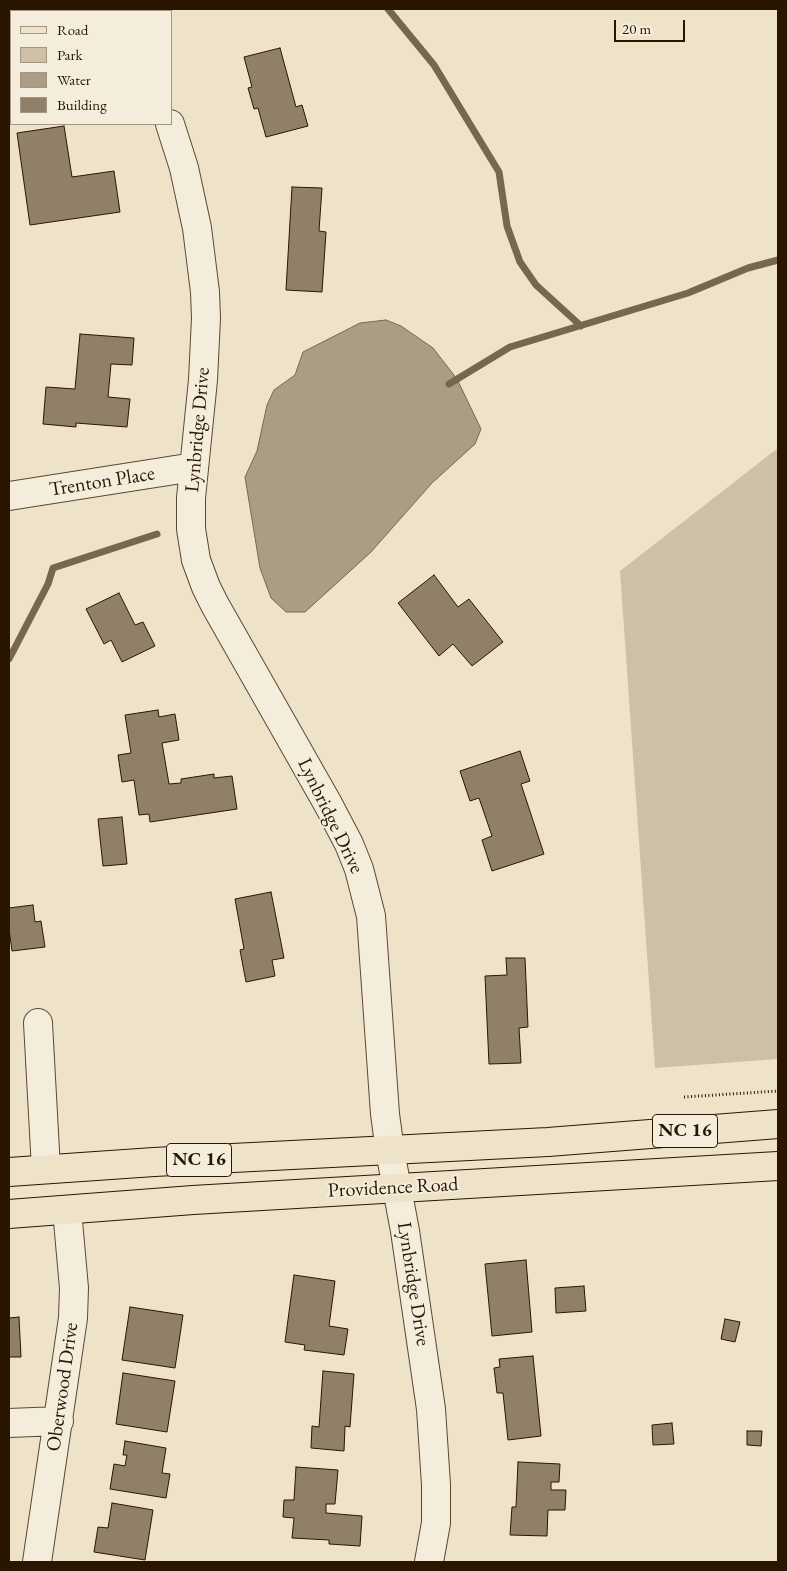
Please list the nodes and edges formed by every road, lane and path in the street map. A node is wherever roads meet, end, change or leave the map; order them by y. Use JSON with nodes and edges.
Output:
{"nodes":[{"id":1,"x":170,"y":125,"type":"edge"},
{"id":2,"x":194,"y":467,"type":"junction"},
{"id":3,"x":9,"y":496,"type":"edge"},
{"id":4,"x":38,"y":1023,"type":"dead end"},
{"id":5,"x":778,"y":1091,"type":"edge"},
{"id":6,"x":684,"y":1097,"type":"dead end"},
{"id":7,"x":778,"y":1124,"type":"edge"},
{"id":8,"x":390,"y":1150,"type":"junction"},
{"id":9,"x":778,"y":1166,"type":"edge"},
{"id":10,"x":46,"y":1169,"type":"junction"},
{"id":11,"x":9,"y":1172,"type":"edge"},
{"id":12,"x":398,"y":1188,"type":"junction"},
{"id":13,"x":67,"y":1210,"type":"junction"},
{"id":14,"x":9,"y":1214,"type":"edge"},
{"id":15,"x":59,"y":1421,"type":"junction"},
{"id":16,"x":9,"y":1423,"type":"edge"},
{"id":17,"x":37,"y":1562,"type":"edge"},
{"id":18,"x":430,"y":1562,"type":"edge"}],
"edges":[{"from":1,"to":2,"type":"street","name":"Lynbridge Drive"},
{"from":2,"to":3,"type":"street","name":"Trenton Place"},
{"from":2,"to":8,"type":"street","name":"Lynbridge Drive"},
{"from":4,"to":10,"type":"street"},
{"from":5,"to":6,"type":"path"},
{"from":7,"to":8,"type":"main road","name":"Providence Road","number":"NC 16"},
{"from":8,"to":10,"type":"main road","name":"Providence Road","number":"NC 16"},
{"from":8,"to":12,"type":"street","name":"Lynbridge Drive"},
{"from":9,"to":12,"type":"main road","name":"Providence Road","number":"NC 16"},
{"from":10,"to":11,"type":"main road","name":"Providence Road","number":"NC 16"},
{"from":12,"to":13,"type":"main road","name":"Providence Road","number":"NC 16"},
{"from":12,"to":18,"type":"street","name":"Lynbridge Drive"},
{"from":13,"to":14,"type":"main road","name":"Providence Road","number":"NC 16"},
{"from":13,"to":15,"type":"street","name":"Oberwood Drive"},
{"from":15,"to":16,"type":"street"},
{"from":15,"to":17,"type":"street","name":"Oberwood Drive"}]}
